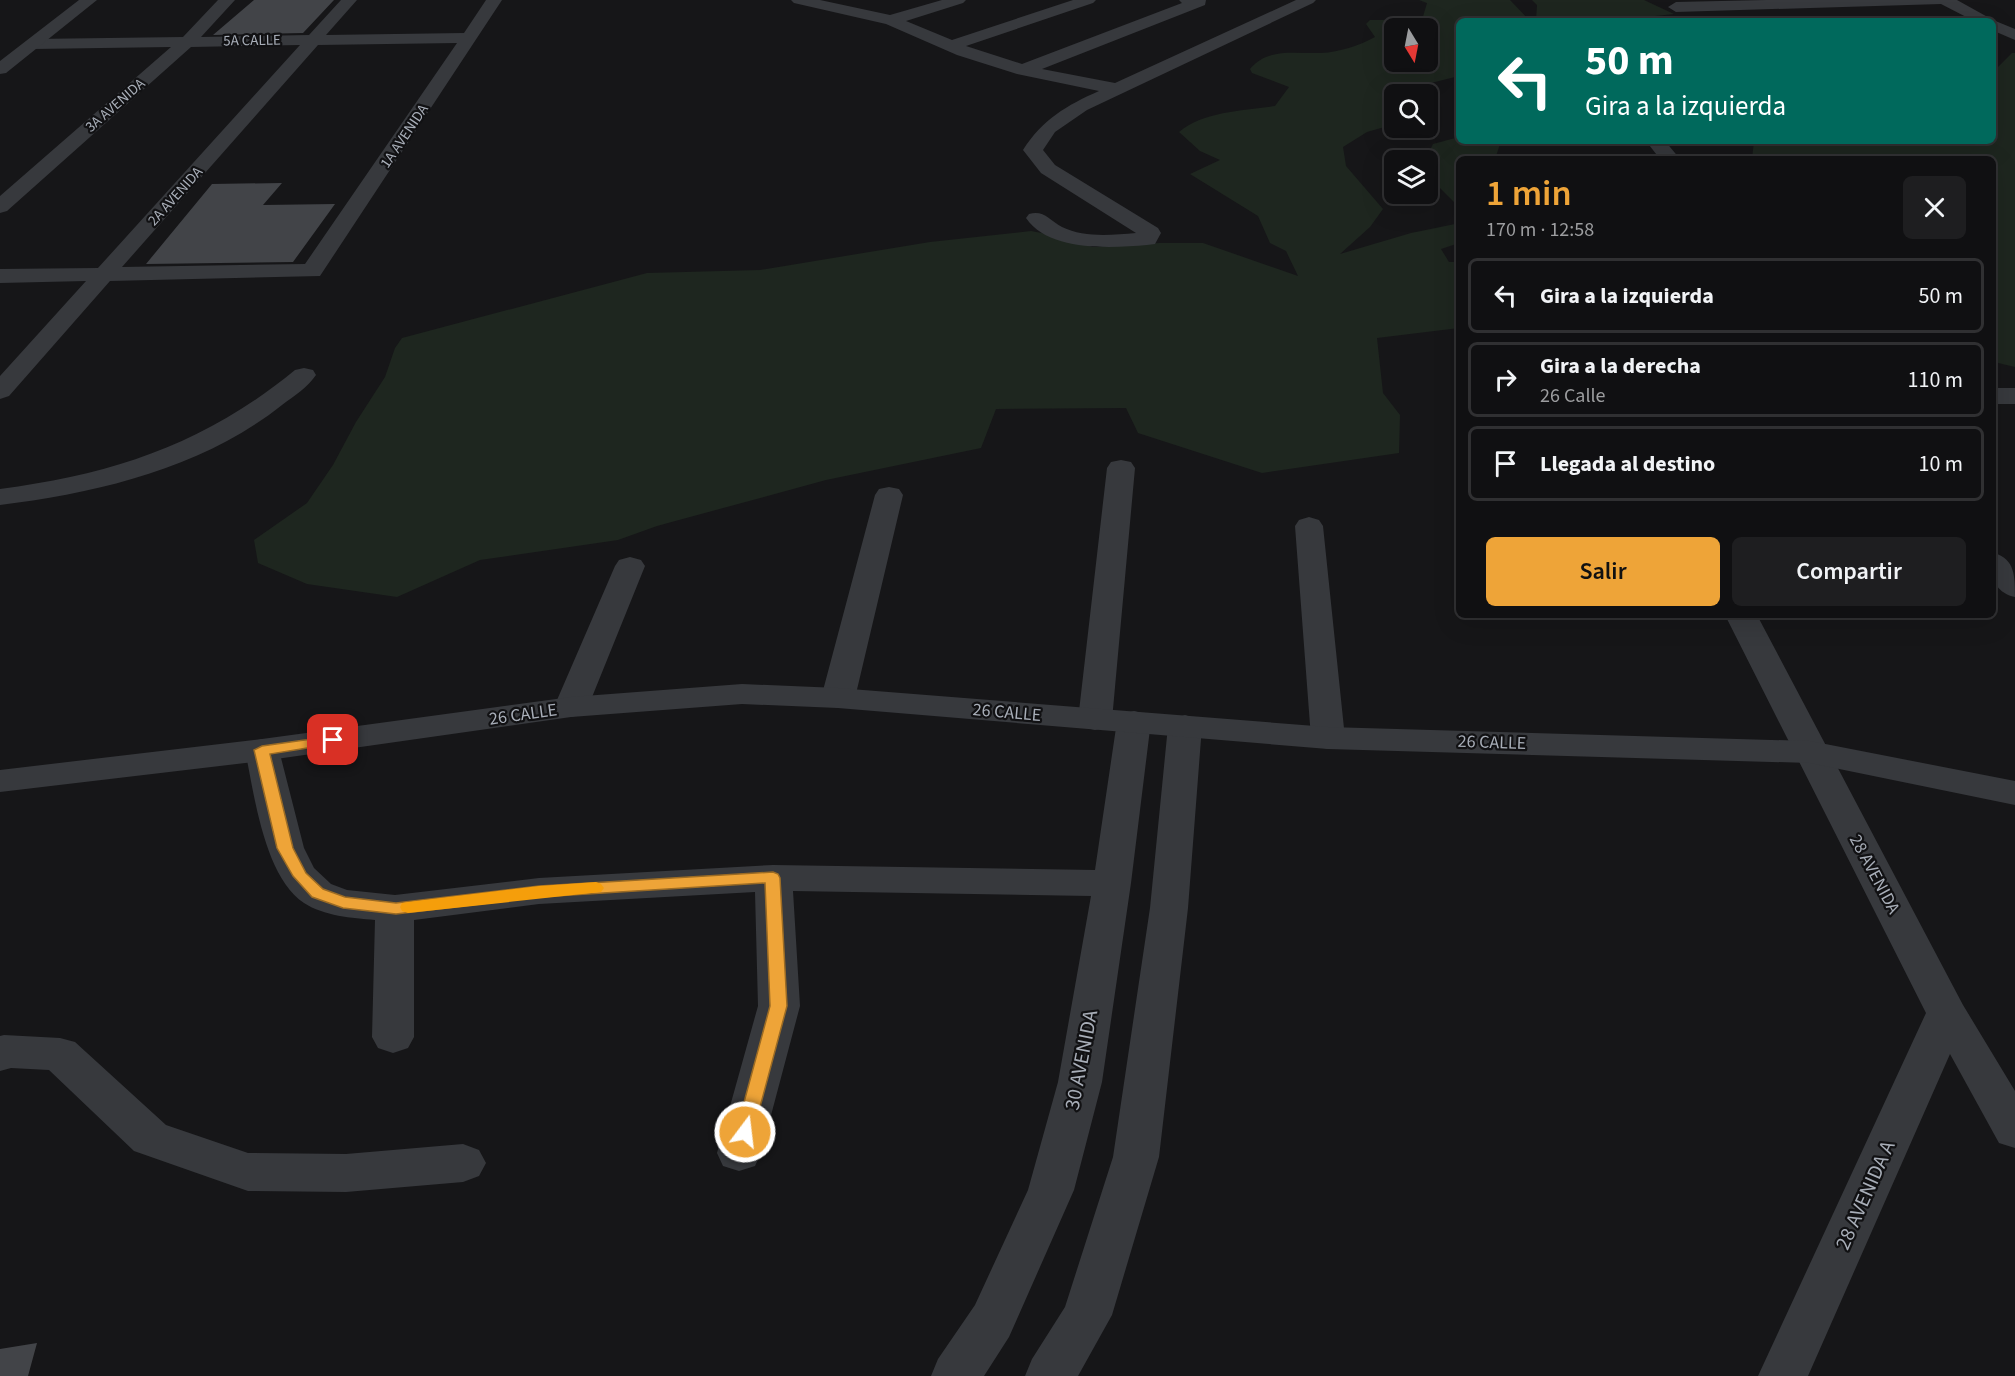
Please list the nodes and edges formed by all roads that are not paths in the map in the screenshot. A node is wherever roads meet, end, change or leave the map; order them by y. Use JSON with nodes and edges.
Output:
{"nodes":[{"id":1,"x":89,"y":0,"type":"edge"},
{"id":2,"x":227,"y":0,"type":"edge"},
{"id":3,"x":349,"y":0,"type":"edge"},
{"id":4,"x":494,"y":0,"type":"edge"},
{"id":5,"x":800,"y":0,"type":"edge"},
{"id":6,"x":957,"y":0,"type":"edge"},
{"id":7,"x":1088,"y":0,"type":"edge"},
{"id":8,"x":1187,"y":0,"type":"edge"},
{"id":9,"x":1308,"y":0,"type":"edge"},
{"id":10,"x":1940,"y":0,"type":"edge"},
{"id":11,"x":1945,"y":0,"type":"edge"},
{"id":12,"x":825,"y":2,"type":"edge"},
{"id":13,"x":1676,"y":7,"type":"dead end"},
{"id":14,"x":1980,"y":18,"type":"edge"},
{"id":15,"x":891,"y":20,"type":"junction"},
{"id":16,"x":1996,"y":26,"type":"edge"},
{"id":17,"x":2015,"y":35,"type":"edge"},
{"id":18,"x":470,"y":38,"type":"junction"},
{"id":19,"x":315,"y":40,"type":"junction"},
{"id":20,"x":188,"y":41,"type":"junction"},
{"id":21,"x":33,"y":44,"type":"junction"},
{"id":22,"x":953,"y":45,"type":"junction"},
{"id":23,"x":0,"y":69,"type":"edge"},
{"id":24,"x":1023,"y":70,"type":"junction"},
{"id":25,"x":1117,"y":89,"type":"junction"},
{"id":26,"x":1658,"y":144,"type":"edge"},
{"id":27,"x":1668,"y":156,"type":"edge"},
{"id":28,"x":0,"y":207,"type":"edge"},
{"id":29,"x":1036,"y":218,"type":"dead end"},
{"id":30,"x":0,"y":276,"type":"edge"},
{"id":31,"x":104,"y":276,"type":"junction"},
{"id":32,"x":304,"y":375,"type":"dead end"},
{"id":33,"x":0,"y":391,"type":"edge"},
{"id":34,"x":1996,"y":396,"type":"edge"},
{"id":35,"x":2015,"y":396,"type":"edge"},
{"id":36,"x":1121,"y":468,"type":"dead end"},
{"id":37,"x":889,"y":495,"type":"dead end"},
{"id":38,"x":0,"y":497,"type":"edge"},
{"id":39,"x":1309,"y":526,"type":"dead end"},
{"id":40,"x":1996,"y":564,"type":"edge"},
{"id":41,"x":630,"y":566,"type":"dead end"},
{"id":42,"x":2015,"y":588,"type":"edge"},
{"id":43,"x":1743,"y":618,"type":"edge"},
{"id":44,"x":838,"y":698,"type":"junction"},
{"id":45,"x":570,"y":707,"type":"junction"},
{"id":46,"x":1114,"y":721,"type":"junction"},
{"id":47,"x":1185,"y":726,"type":"junction"},
{"id":48,"x":1328,"y":738,"type":"junction"},
{"id":49,"x":262,"y":750,"type":"junction"},
{"id":50,"x":1810,"y":752,"type":"junction"},
{"id":51,"x":0,"y":781,"type":"edge"},
{"id":52,"x":2015,"y":793,"type":"edge"},
{"id":53,"x":773,"y":878,"type":"junction"},
{"id":54,"x":1112,"y":883,"type":"junction"},
{"id":55,"x":396,"y":909,"type":"junction"},
{"id":56,"x":1947,"y":1013,"type":"junction"},
{"id":57,"x":393,"y":1037,"type":"dead end"},
{"id":58,"x":0,"y":1055,"type":"edge"},
{"id":59,"x":2015,"y":1131,"type":"edge"},
{"id":60,"x":740,"y":1153,"type":"dead end"},
{"id":61,"x":464,"y":1163,"type":"dead end"},
{"id":62,"x":956,"y":1376,"type":"edge"},
{"id":63,"x":1050,"y":1376,"type":"edge"},
{"id":64,"x":1783,"y":1376,"type":"edge"}],
"edges":[{"from":1,"to":21,"type":"street"},
{"from":2,"to":20,"type":"street","name":"3A AVENIDA"},
{"from":3,"to":19,"type":"street","name":"2A AVENIDA"},
{"from":4,"to":18,"type":"street","name":"1A AVENIDA"},
{"from":5,"to":12,"type":"street"},
{"from":6,"to":15,"type":"street"},
{"from":7,"to":22,"type":"street"},
{"from":8,"to":24,"type":"street"},
{"from":9,"to":25,"type":"street"},
{"from":10,"to":13,"type":"street"},
{"from":11,"to":14,"type":"street"},
{"from":12,"to":15,"type":"street"},
{"from":15,"to":22,"type":"street"},
{"from":16,"to":17,"type":"street"},
{"from":18,"to":19,"type":"street","name":"5A CALLE"},
{"from":18,"to":31,"type":"street","name":"1A AVENIDA"},
{"from":19,"to":20,"type":"street","name":"5A CALLE"},
{"from":19,"to":31,"type":"street","name":"2A AVENIDA"},
{"from":20,"to":21,"type":"street","name":"5A CALLE"},
{"from":20,"to":28,"type":"street","name":"3A AVENIDA"},
{"from":21,"to":23,"type":"street"},
{"from":22,"to":24,"type":"street"},
{"from":24,"to":25,"type":"street"},
{"from":25,"to":29,"type":"street"},
{"from":26,"to":27,"type":"street"},
{"from":30,"to":31,"type":"street"},
{"from":31,"to":33,"type":"street","name":"2A AVENIDA"},
{"from":32,"to":38,"type":"street"},
{"from":34,"to":35,"type":"street"},
{"from":36,"to":46,"type":"street","name":"30 AVENIDA"},
{"from":37,"to":44,"type":"street"},
{"from":39,"to":48,"type":"street"},
{"from":40,"to":42,"type":"street"},
{"from":41,"to":45,"type":"street"},
{"from":43,"to":50,"type":"street","name":"28 AVENIDA"},
{"from":44,"to":45,"type":"street","name":"26 CALLE"},
{"from":44,"to":46,"type":"street","name":"26 CALLE"},
{"from":45,"to":49,"type":"street","name":"26 CALLE"},
{"from":46,"to":47,"type":"street","name":"26 CALLE"},
{"from":46,"to":54,"type":"street","name":"30 AVENIDA"},
{"from":47,"to":48,"type":"street","name":"26 CALLE"},
{"from":47,"to":63,"type":"street"},
{"from":48,"to":50,"type":"street","name":"26 CALLE"},
{"from":49,"to":51,"type":"street","name":"26 CALLE"},
{"from":49,"to":55,"type":"street"},
{"from":50,"to":52,"type":"street","name":"26 CALLE"},
{"from":50,"to":56,"type":"street","name":"28 AVENIDA"},
{"from":53,"to":54,"type":"street"},
{"from":53,"to":55,"type":"street"},
{"from":53,"to":60,"type":"street"},
{"from":54,"to":62,"type":"street","name":"30 AVENIDA"},
{"from":55,"to":57,"type":"street"},
{"from":56,"to":59,"type":"street","name":"28 AVENIDA"},
{"from":56,"to":64,"type":"street","name":"28 AVENIDA A"},
{"from":58,"to":61,"type":"street"}]}
